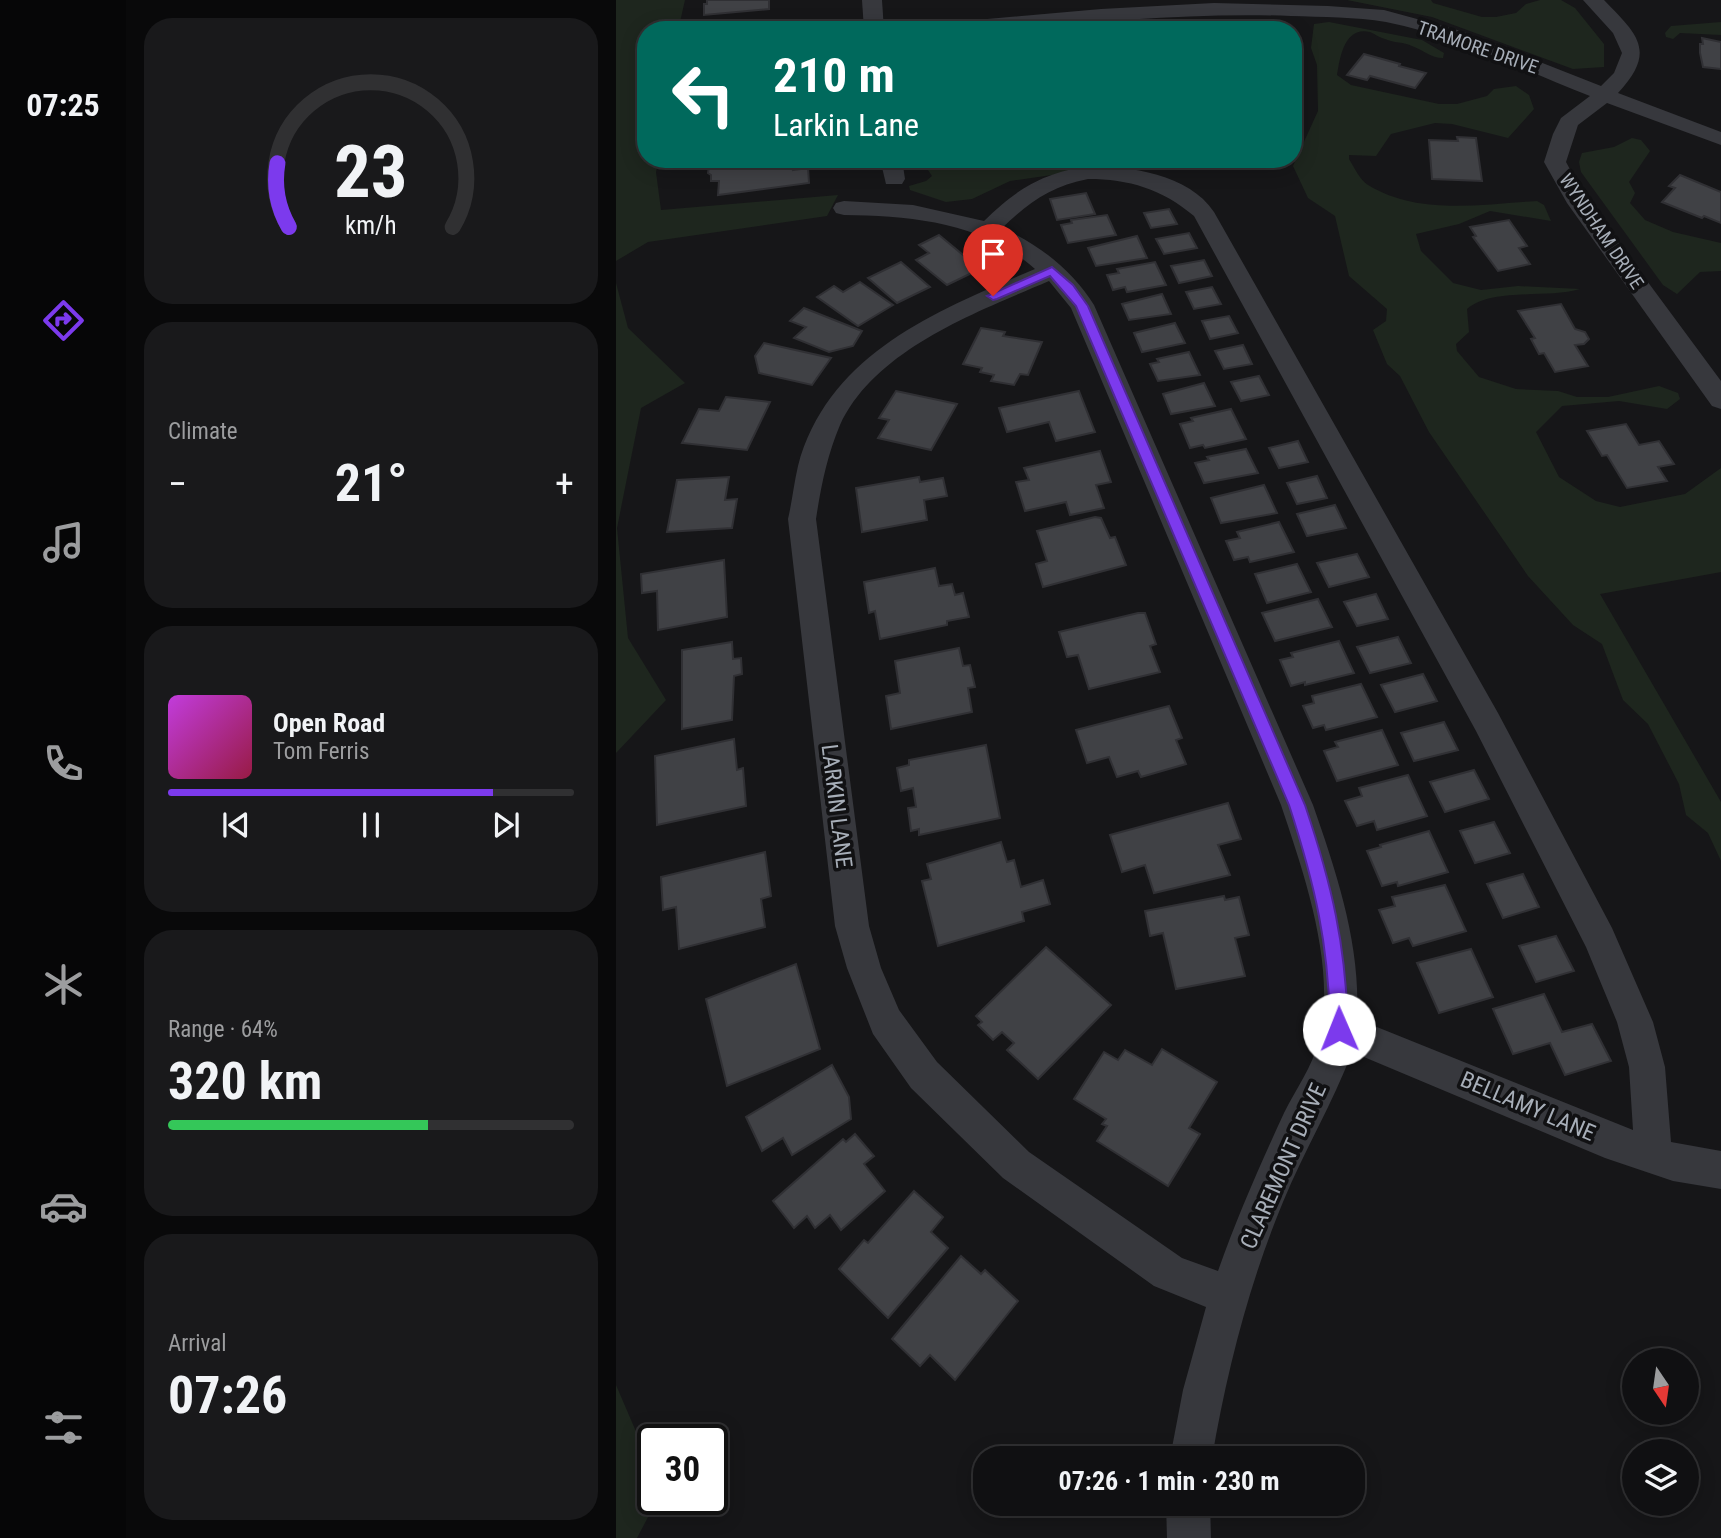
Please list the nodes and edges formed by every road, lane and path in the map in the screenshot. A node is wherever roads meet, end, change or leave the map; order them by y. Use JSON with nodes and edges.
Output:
{"nodes":[{"id":1,"x":872,"y":0,"type":"edge"},
{"id":2,"x":1593,"y":0,"type":"edge"},
{"id":3,"x":873,"y":21,"type":"edge"},
{"id":4,"x":1019,"y":21,"type":"edge"},
{"id":5,"x":1604,"y":94,"type":"junction"},
{"id":6,"x":1721,"y":139,"type":"edge"},
{"id":7,"x":844,"y":208,"type":"dead end"},
{"id":8,"x":988,"y":229,"type":"junction"},
{"id":9,"x":1052,"y":271,"type":"junction"},
{"id":10,"x":1721,"y":400,"type":"edge"},
{"id":11,"x":1339,"y":1029,"type":"junction"},
{"id":12,"x":1652,"y":1155,"type":"junction"},
{"id":13,"x":1721,"y":1170,"type":"edge"},
{"id":14,"x":1228,"y":1294,"type":"junction"},
{"id":15,"x":1193,"y":1446,"type":"edge"},
{"id":16,"x":1188,"y":1516,"type":"edge"},
{"id":17,"x":1189,"y":1538,"type":"edge"}],
"edges":[{"from":1,"to":3,"type":"street"},
{"from":2,"to":5,"type":"street","name":"WYNDHAM DRIVE"},
{"from":4,"to":5,"type":"street","name":"TRAMORE DRIVE"},
{"from":5,"to":6,"type":"street","name":"TRAMORE DRIVE"},
{"from":5,"to":10,"type":"street","name":"WYNDHAM DRIVE"},
{"from":7,"to":8,"type":"street","name":"CLAREMONT DRIVE"},
{"from":8,"to":9,"type":"street","name":"CLAREMONT DRIVE"},
{"from":8,"to":12,"type":"street"},
{"from":9,"to":11,"type":"street","name":"CLAREMONT DRIVE"},
{"from":9,"to":14,"type":"street","name":"LARKIN LANE"},
{"from":11,"to":12,"type":"street","name":"BELLAMY LANE"},
{"from":11,"to":14,"type":"street","name":"CLAREMONT DRIVE"},
{"from":12,"to":13,"type":"street","name":"BELLAMY LANE"},
{"from":14,"to":15,"type":"street","name":"CLAREMONT DRIVE"},
{"from":16,"to":17,"type":"street"}]}
